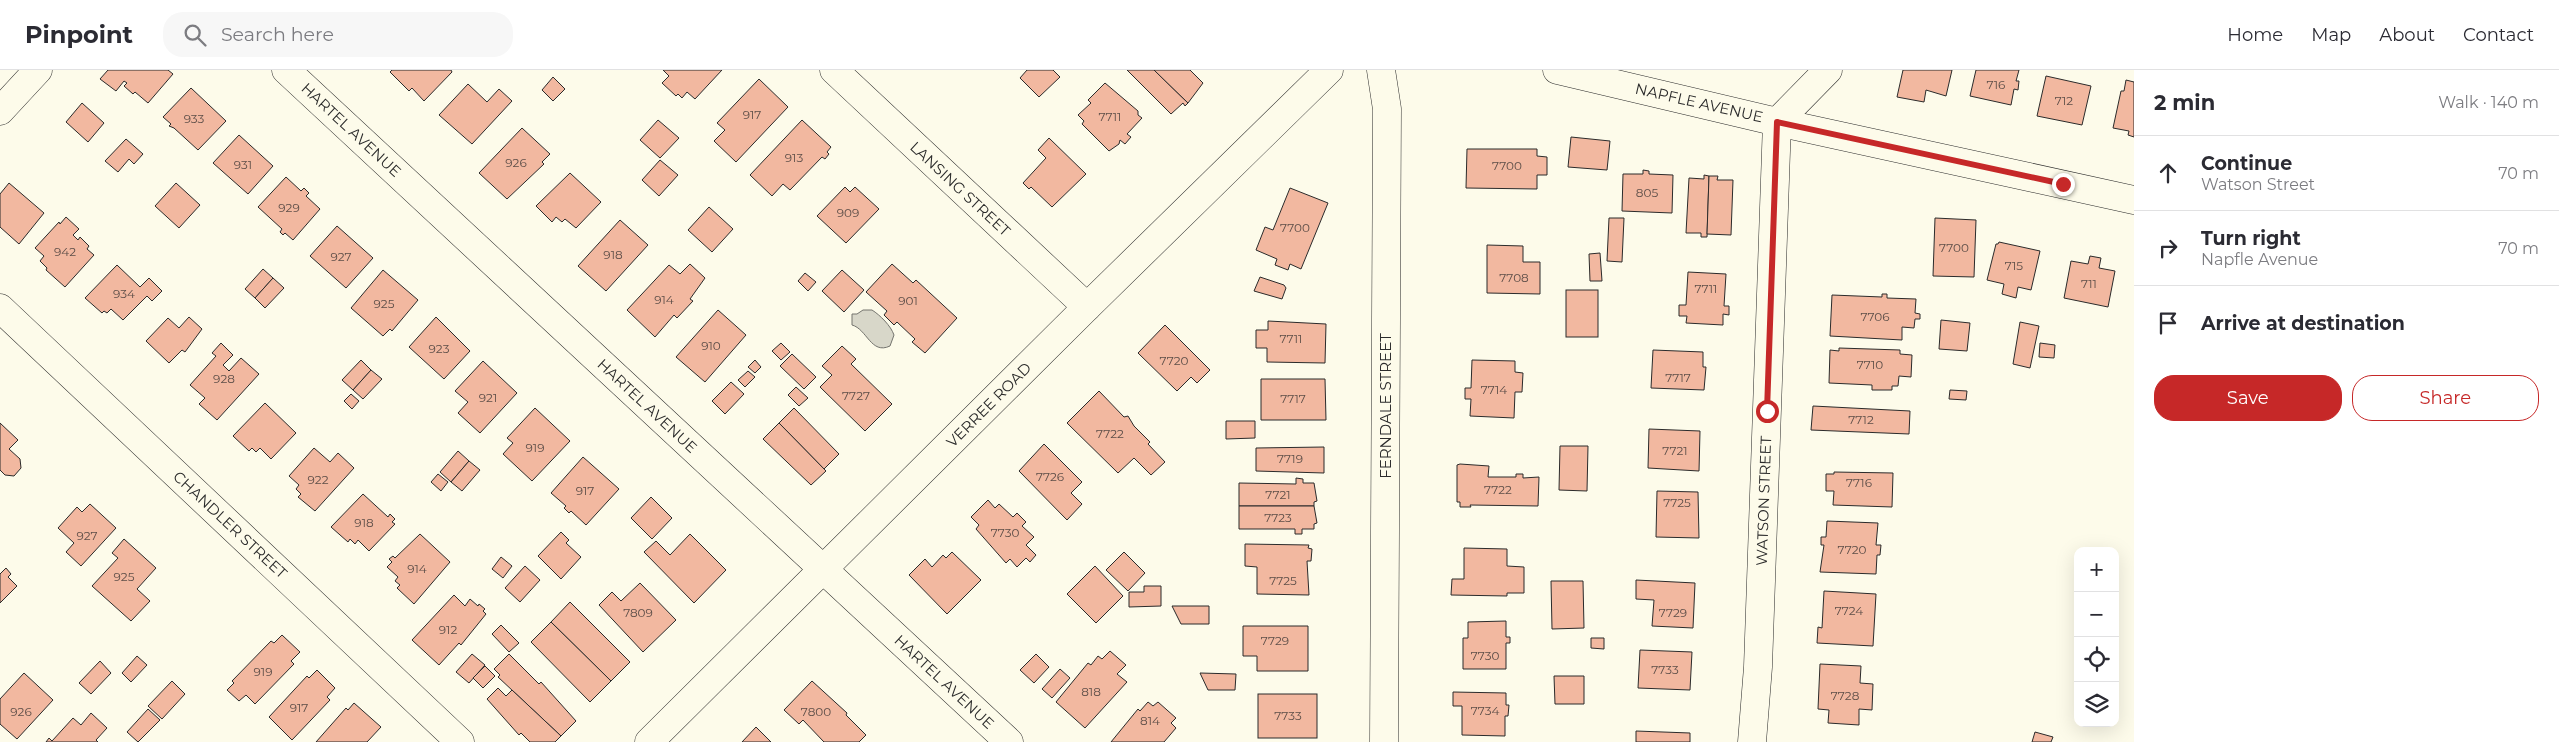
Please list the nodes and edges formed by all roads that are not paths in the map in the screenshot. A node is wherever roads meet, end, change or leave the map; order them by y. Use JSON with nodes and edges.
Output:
{"nodes":[{"id":1,"x":286,"y":70,"type":"edge"},
{"id":2,"x":834,"y":70,"type":"edge"},
{"id":3,"x":1329,"y":70,"type":"edge"},
{"id":4,"x":1381,"y":70,"type":"edge"},
{"id":5,"x":1557,"y":70,"type":"edge"},
{"id":6,"x":1828,"y":70,"type":"edge"},
{"id":7,"x":24,"y":75,"type":"edge"},
{"id":8,"x":0,"y":111,"type":"edge"},
{"id":9,"x":1777,"y":122,"type":"junction"},
{"id":10,"x":2134,"y":200,"type":"edge"},
{"id":11,"x":1087,"y":307,"type":"junction"},
{"id":12,"x":0,"y":308,"type":"edge"},
{"id":13,"x":824,"y":571,"type":"junction"},
{"id":14,"x":460,"y":742,"type":"edge"},
{"id":15,"x":649,"y":742,"type":"edge"},
{"id":16,"x":1009,"y":742,"type":"edge"},
{"id":17,"x":1384,"y":742,"type":"edge"},
{"id":18,"x":1752,"y":742,"type":"edge"}],
"edges":[{"from":1,"to":13,"type":"street","name":"HARTEL AVENUE"},
{"from":2,"to":11,"type":"street","name":"LANSING STREET"},
{"from":3,"to":11,"type":"street","name":"VERREE ROAD"},
{"from":4,"to":17,"type":"street","name":"FERNDALE STREET"},
{"from":5,"to":9,"type":"street","name":"NAPFLE AVENUE"},
{"from":6,"to":9,"type":"street"},
{"from":7,"to":8,"type":"street"},
{"from":9,"to":10,"type":"street","name":"NAPFLE AVENUE"},
{"from":9,"to":18,"type":"street","name":"WATSON STREET"},
{"from":11,"to":13,"type":"street","name":"VERREE ROAD"},
{"from":12,"to":14,"type":"street","name":"CHANDLER STREET"},
{"from":13,"to":15,"type":"street","name":"VERREE ROAD"},
{"from":13,"to":16,"type":"street","name":"HARTEL AVENUE"}]}
